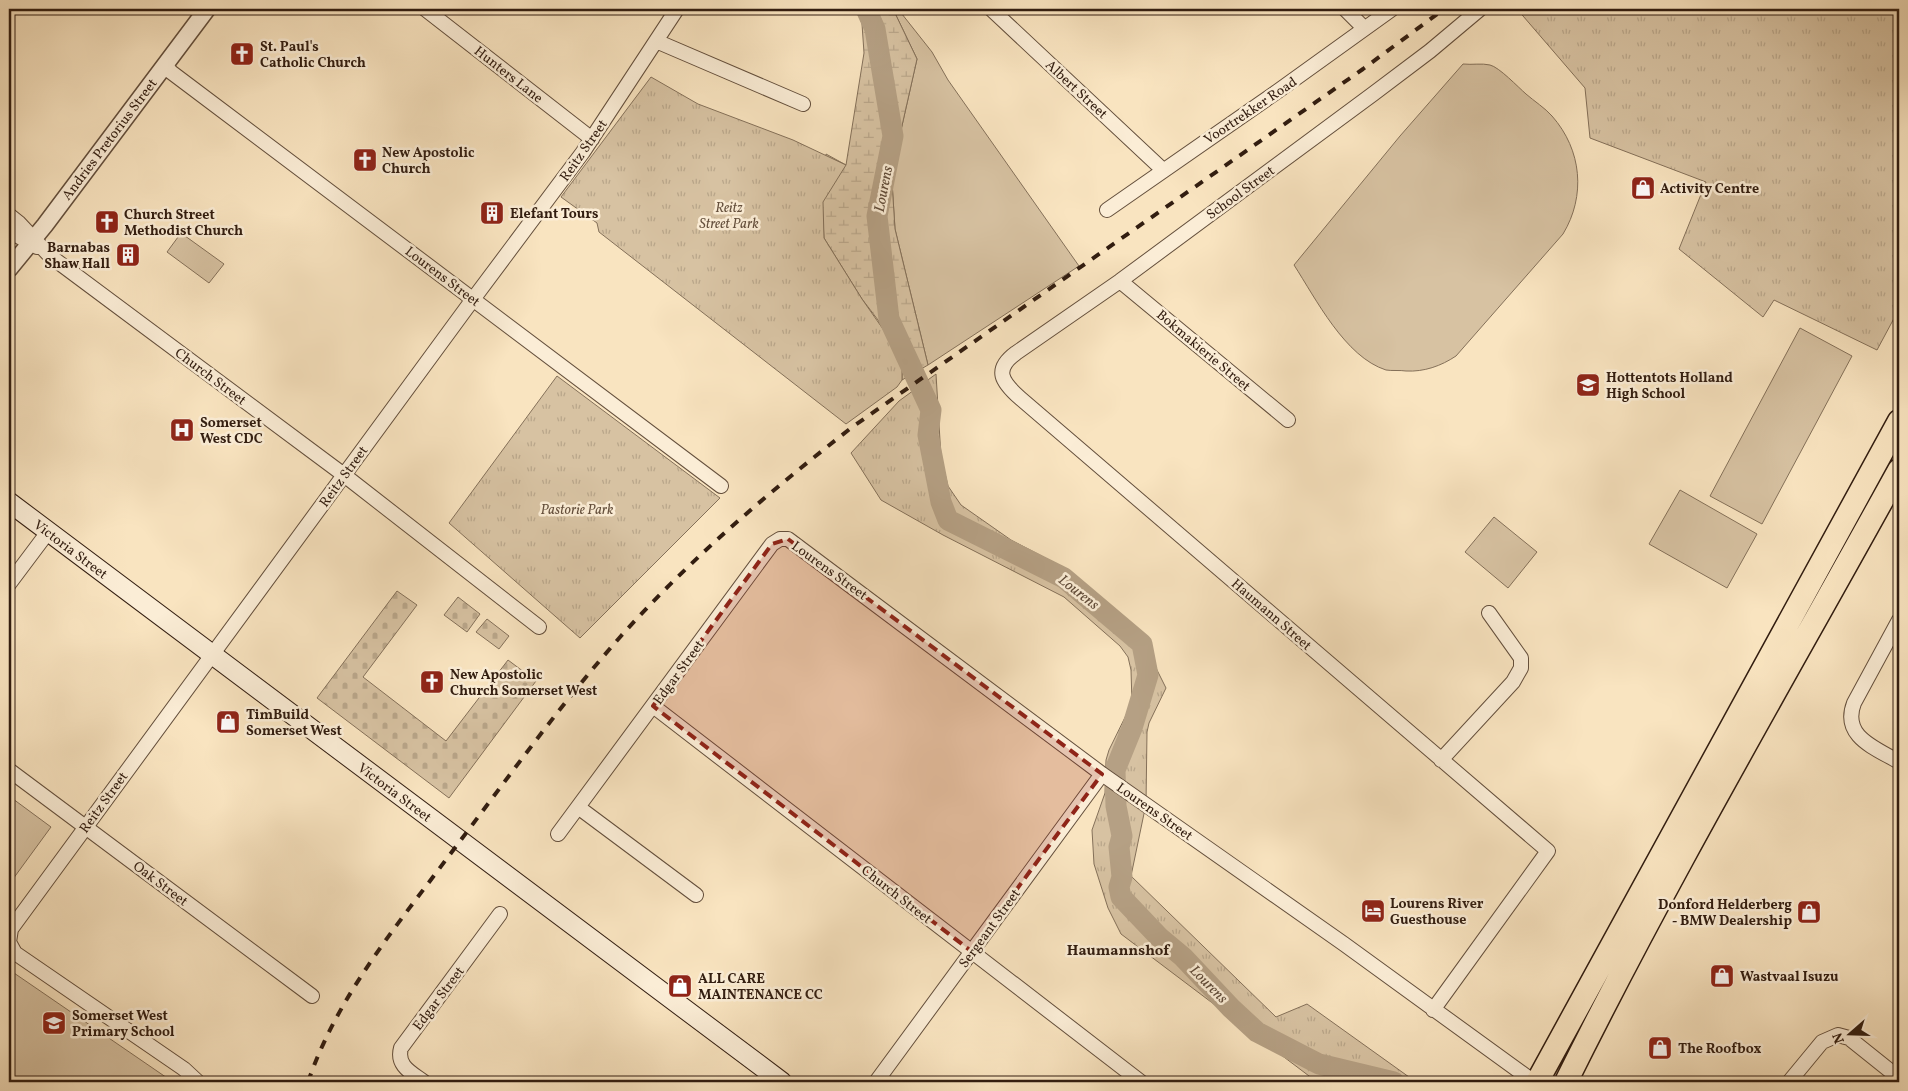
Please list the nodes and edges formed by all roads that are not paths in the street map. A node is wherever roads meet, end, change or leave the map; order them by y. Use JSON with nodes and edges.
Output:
{"nodes":[{"id":1,"x":208,"y":9,"type":"edge"},
{"id":2,"x":425,"y":9,"type":"edge"},
{"id":3,"x":677,"y":9,"type":"edge"},
{"id":4,"x":991,"y":9,"type":"edge"},
{"id":5,"x":1345,"y":9,"type":"edge"},
{"id":6,"x":1392,"y":9,"type":"edge"},
{"id":7,"x":1480,"y":9,"type":"edge"},
{"id":8,"x":1364,"y":28,"type":"junction"},
{"id":9,"x":656,"y":41,"type":"junction"},
{"id":10,"x":165,"y":65,"type":"junction"},
{"id":11,"x":803,"y":104,"type":"dead end"},
{"id":12,"x":592,"y":139,"type":"junction"},
{"id":13,"x":1163,"y":170,"type":"junction"},
{"id":14,"x":1107,"y":210,"type":"dead end"},
{"id":15,"x":9,"y":215,"type":"edge"},
{"id":16,"x":9,"y":231,"type":"edge"},
{"id":17,"x":31,"y":241,"type":"junction"},
{"id":18,"x":9,"y":269,"type":"edge"},
{"id":19,"x":1120,"y":281,"type":"junction"},
{"id":20,"x":474,"y":299,"type":"junction"},
{"id":21,"x":1002,"y":373,"type":"joint"},
{"id":22,"x":1288,"y":420,"type":"dead end"},
{"id":23,"x":1899,"y":421,"type":"edge"},
{"id":24,"x":1899,"y":470,"type":"edge"},
{"id":25,"x":344,"y":475,"type":"junction"},
{"id":26,"x":722,"y":486,"type":"dead end"},
{"id":27,"x":9,"y":502,"type":"edge"},
{"id":28,"x":48,"y":532,"type":"junction"},
{"id":29,"x":780,"y":539,"type":"joint"},
{"id":30,"x":9,"y":584,"type":"edge"},
{"id":31,"x":1490,"y":612,"type":"dead end"},
{"id":32,"x":1899,"y":620,"type":"edge"},
{"id":33,"x":540,"y":627,"type":"dead end"},
{"id":34,"x":212,"y":655,"type":"junction"},
{"id":35,"x":653,"y":706,"type":"junction"},
{"id":36,"x":1442,"y":760,"type":"junction"},
{"id":37,"x":1899,"y":762,"type":"edge"},
{"id":38,"x":9,"y":770,"type":"edge"},
{"id":39,"x":1107,"y":777,"type":"junction"},
{"id":40,"x":578,"y":807,"type":"junction"},
{"id":41,"x":85,"y":826,"type":"junction"},
{"id":42,"x":558,"y":834,"type":"dead end"},
{"id":43,"x":696,"y":895,"type":"dead end"},
{"id":44,"x":500,"y":914,"type":"dead end"},
{"id":45,"x":9,"y":942,"type":"edge"},
{"id":46,"x":971,"y":951,"type":"junction"},
{"id":47,"x":312,"y":996,"type":"dead end"},
{"id":48,"x":1433,"y":1010,"type":"junction"},
{"id":49,"x":1899,"y":1078,"type":"edge"},
{"id":50,"x":198,"y":1082,"type":"edge"},
{"id":51,"x":424,"y":1082,"type":"edge"},
{"id":52,"x":782,"y":1082,"type":"edge"},
{"id":53,"x":876,"y":1082,"type":"edge"},
{"id":54,"x":1141,"y":1082,"type":"edge"},
{"id":55,"x":1536,"y":1082,"type":"edge"},
{"id":56,"x":1566,"y":1082,"type":"edge"},
{"id":57,"x":1789,"y":1082,"type":"edge"}],
"edges":[{"from":1,"to":10,"type":"street","name":"Andries Pretorius Street"},
{"from":2,"to":12,"type":"street","name":"Hunters Lane"},
{"from":3,"to":9,"type":"street","name":"Reitz Street"},
{"from":4,"to":13,"type":"street","name":"Albert Street"},
{"from":5,"to":8,"type":"street"},
{"from":6,"to":8,"type":"street","name":"Voortrekker Road"},
{"from":7,"to":19,"type":"street","name":"School Street"},
{"from":8,"to":13,"type":"street","name":"Voortrekker Road"},
{"from":9,"to":11,"type":"street"},
{"from":9,"to":12,"type":"street","name":"Reitz Street"},
{"from":10,"to":17,"type":"street","name":"Andries Pretorius Street"},
{"from":10,"to":20,"type":"street","name":"Lourens Street"},
{"from":12,"to":20,"type":"street","name":"Reitz Street"},
{"from":13,"to":14,"type":"street","name":"Voortrekker Road"},
{"from":15,"to":17,"type":"street","name":"Church Street"},
{"from":16,"to":17,"type":"street","name":"Church Street"},
{"from":17,"to":18,"type":"street","name":"Andries Pretorius Street"},
{"from":17,"to":25,"type":"street","name":"Church Street"},
{"from":19,"to":21,"type":"street","name":"School Street"},
{"from":19,"to":22,"type":"street","name":"Bokmakierie Street"},
{"from":20,"to":25,"type":"street","name":"Reitz Street"},
{"from":20,"to":26,"type":"street","name":"Lourens Street"},
{"from":21,"to":36,"type":"street","name":"Haumann Street"},
{"from":23,"to":55,"type":"highway"},
{"from":24,"to":56,"type":"highway"},
{"from":25,"to":33,"type":"street","name":"Church Street"},
{"from":25,"to":34,"type":"street","name":"Reitz Street"},
{"from":27,"to":28,"type":"main road","name":"Victoria Street"},
{"from":28,"to":30,"type":"street"},
{"from":28,"to":34,"type":"main road","name":"Victoria Street"},
{"from":29,"to":35,"type":"street","name":"Edgar Street"},
{"from":29,"to":39,"type":"street","name":"Lourens Street"},
{"from":31,"to":36,"type":"street"},
{"from":32,"to":37,"type":"street"},
{"from":34,"to":41,"type":"street","name":"Reitz Street"},
{"from":34,"to":52,"type":"main road","name":"Victoria Street"},
{"from":35,"to":40,"type":"street","name":"Edgar Street"},
{"from":35,"to":46,"type":"street","name":"Church Street"},
{"from":36,"to":48,"type":"street","name":"Haumann Street"},
{"from":38,"to":41,"type":"street","name":"Oak Street"},
{"from":39,"to":46,"type":"street","name":"Sergeant Street"},
{"from":39,"to":48,"type":"street","name":"Lourens Street"},
{"from":40,"to":42,"type":"street","name":"Edgar Street"},
{"from":40,"to":43,"type":"street"},
{"from":41,"to":45,"type":"street","name":"Reitz Street"},
{"from":41,"to":47,"type":"street","name":"Oak Street"},
{"from":44,"to":51,"type":"street","name":"Edgar Street"},
{"from":45,"to":50,"type":"street"},
{"from":46,"to":53,"type":"street","name":"Sergeant Street"},
{"from":46,"to":54,"type":"street","name":"Church Street"},
{"from":48,"to":55,"type":"street","name":"Lourens Street"},
{"from":49,"to":57,"type":"street"}]}
